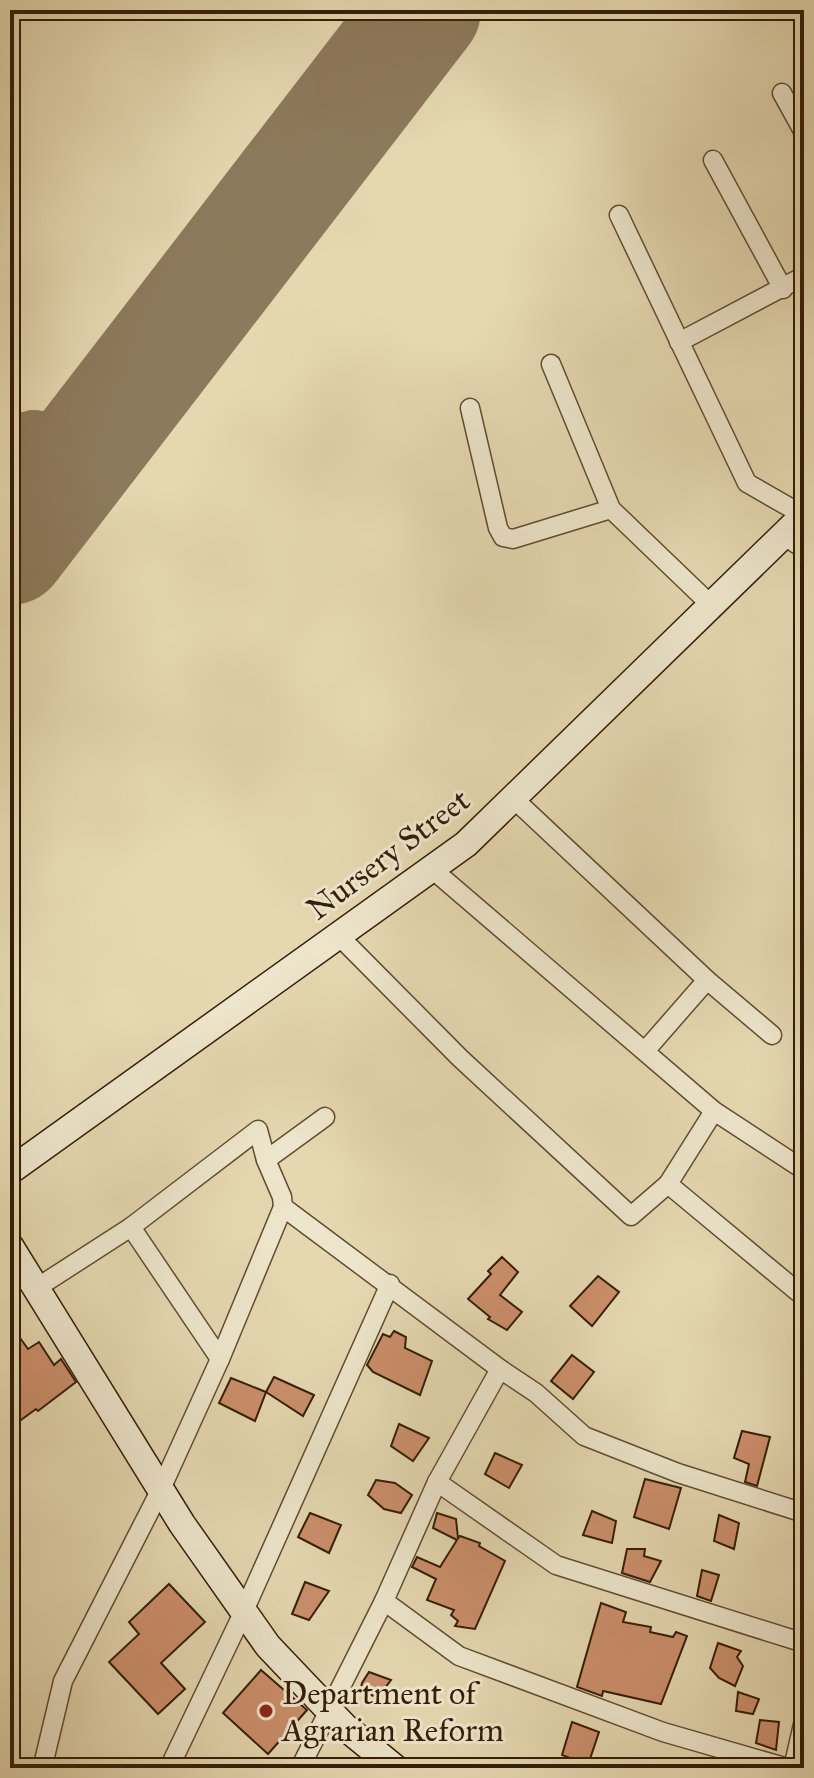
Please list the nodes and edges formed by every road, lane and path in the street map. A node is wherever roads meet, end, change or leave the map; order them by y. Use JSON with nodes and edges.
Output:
{"nodes":[{"id":1,"x":782,"y":93,"type":"dead end"},
{"id":2,"x":804,"y":133,"type":"edge"},
{"id":3,"x":713,"y":160,"type":"dead end"},
{"id":4,"x":619,"y":215,"type":"dead end"},
{"id":5,"x":804,"y":276,"type":"edge"},
{"id":6,"x":783,"y":289,"type":"junction"},
{"id":7,"x":679,"y":342,"type":"junction"},
{"id":8,"x":551,"y":364,"type":"dead end"},
{"id":9,"x":470,"y":408,"type":"dead end"},
{"id":10,"x":611,"y":509,"type":"junction"},
{"id":11,"x":804,"y":515,"type":"edge"},
{"id":12,"x":794,"y":542,"type":"edge"},
{"id":13,"x":711,"y":605,"type":"junction"},
{"id":14,"x":513,"y":798,"type":"junction"},
{"id":15,"x":432,"y":869,"type":"junction"},
{"id":16,"x":338,"y":935,"type":"junction"},
{"id":17,"x":707,"y":980,"type":"junction"},
{"id":18,"x":772,"y":1035,"type":"dead end"},
{"id":19,"x":645,"y":1051,"type":"junction"},
{"id":20,"x":714,"y":1111,"type":"junction"},
{"id":21,"x":325,"y":1117,"type":"dead end"},
{"id":22,"x":266,"y":1160,"type":"junction"},
{"id":23,"x":804,"y":1170,"type":"edge"},
{"id":24,"x":10,"y":1171,"type":"edge"},
{"id":25,"x":668,"y":1184,"type":"junction"},
{"id":26,"x":283,"y":1207,"type":"junction"},
{"id":27,"x":131,"y":1227,"type":"junction"},
{"id":28,"x":10,"y":1246,"type":"edge"},
{"id":29,"x":390,"y":1284,"type":"junction"},
{"id":30,"x":35,"y":1289,"type":"junction"},
{"id":31,"x":804,"y":1297,"type":"edge"},
{"id":32,"x":220,"y":1359,"type":"junction"},
{"id":33,"x":500,"y":1369,"type":"junction"},
{"id":34,"x":437,"y":1482,"type":"junction"},
{"id":35,"x":161,"y":1489,"type":"junction"},
{"id":36,"x":804,"y":1513,"type":"edge"},
{"id":37,"x":384,"y":1601,"type":"junction"},
{"id":38,"x":244,"y":1611,"type":"junction"},
{"id":39,"x":804,"y":1643,"type":"edge"},
{"id":40,"x":328,"y":1709,"type":"junction"},
{"id":41,"x":804,"y":1720,"type":"edge"},
{"id":42,"x":39,"y":1768,"type":"edge"},
{"id":43,"x":169,"y":1768,"type":"edge"},
{"id":44,"x":300,"y":1768,"type":"edge"},
{"id":45,"x":395,"y":1768,"type":"edge"},
{"id":46,"x":791,"y":1768,"type":"edge"}],
"edges":[{"from":1,"to":2,"type":"street"},
{"from":3,"to":6,"type":"street"},
{"from":4,"to":7,"type":"street"},
{"from":5,"to":6,"type":"street"},
{"from":6,"to":7,"type":"street"},
{"from":7,"to":11,"type":"street"},
{"from":8,"to":10,"type":"street"},
{"from":9,"to":10,"type":"street"},
{"from":10,"to":13,"type":"street"},
{"from":11,"to":12,"type":"main road","name":"Nursery Street"},
{"from":12,"to":13,"type":"main road","name":"Nursery Street"},
{"from":13,"to":14,"type":"main road","name":"Nursery Street"},
{"from":14,"to":15,"type":"main road","name":"Nursery Street"},
{"from":14,"to":17,"type":"street"},
{"from":15,"to":16,"type":"main road","name":"Nursery Street"},
{"from":15,"to":19,"type":"street"},
{"from":16,"to":24,"type":"main road","name":"Nursery Street"},
{"from":16,"to":25,"type":"street"},
{"from":17,"to":18,"type":"street"},
{"from":17,"to":19,"type":"street"},
{"from":19,"to":20,"type":"street"},
{"from":20,"to":23,"type":"street"},
{"from":20,"to":25,"type":"street"},
{"from":21,"to":22,"type":"street"},
{"from":22,"to":26,"type":"street"},
{"from":22,"to":27,"type":"street"},
{"from":25,"to":31,"type":"street"},
{"from":26,"to":29,"type":"street"},
{"from":26,"to":32,"type":"street"},
{"from":27,"to":30,"type":"street"},
{"from":27,"to":32,"type":"street"},
{"from":28,"to":30,"type":"main road"},
{"from":29,"to":33,"type":"street"},
{"from":29,"to":38,"type":"street"},
{"from":30,"to":35,"type":"main road"},
{"from":32,"to":35,"type":"street"},
{"from":33,"to":34,"type":"street"},
{"from":33,"to":36,"type":"street"},
{"from":34,"to":37,"type":"street"},
{"from":34,"to":39,"type":"street"},
{"from":35,"to":38,"type":"main road"},
{"from":35,"to":42,"type":"street"},
{"from":37,"to":40,"type":"street"},
{"from":37,"to":46,"type":"street"},
{"from":38,"to":40,"type":"main road"},
{"from":38,"to":43,"type":"street"},
{"from":40,"to":44,"type":"street"},
{"from":40,"to":45,"type":"main road"},
{"from":41,"to":46,"type":"street"}]}
